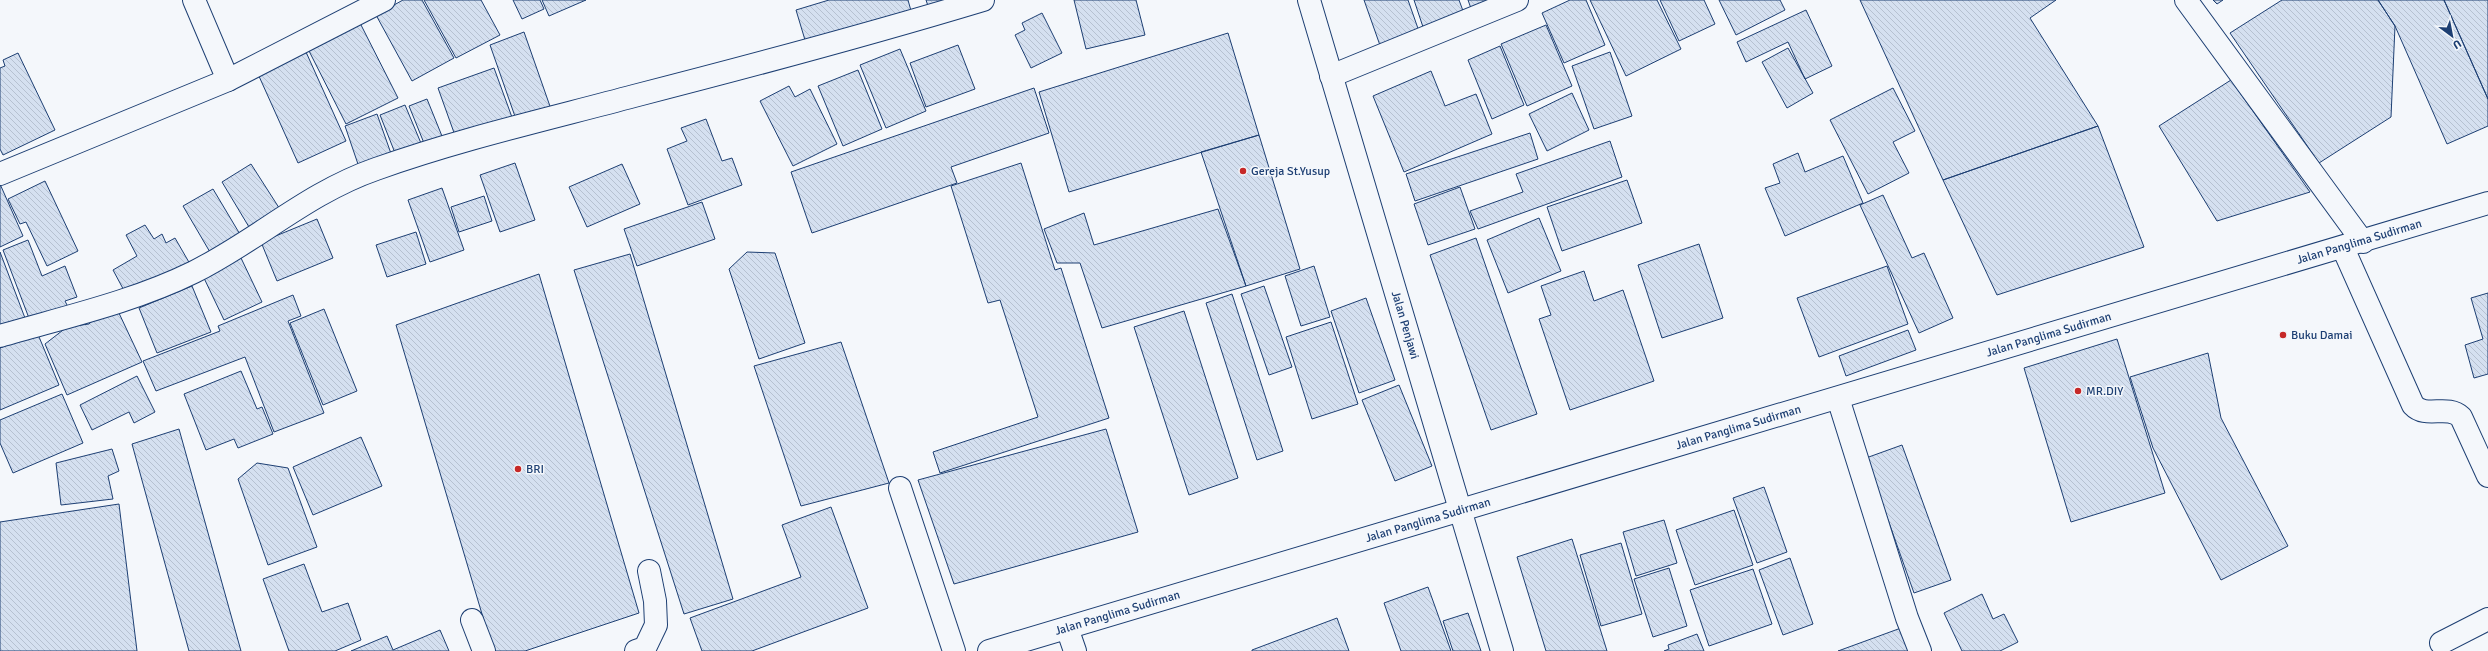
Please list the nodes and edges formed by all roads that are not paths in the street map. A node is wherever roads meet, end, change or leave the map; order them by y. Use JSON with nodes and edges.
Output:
{"nodes":[{"id":1,"x":194,"y":0,"type":"edge"},
{"id":2,"x":384,"y":0,"type":"edge"},
{"id":3,"x":983,"y":0,"type":"edge"},
{"id":4,"x":1309,"y":0,"type":"edge"},
{"id":5,"x":1518,"y":0,"type":"edge"},
{"id":6,"x":2186,"y":0,"type":"edge"},
{"id":7,"x":1331,"y":76,"type":"junction"},
{"id":8,"x":228,"y":80,"type":"junction"},
{"id":9,"x":0,"y":174,"type":"edge"},
{"id":10,"x":2488,"y":203,"type":"edge"},
{"id":11,"x":2353,"y":245,"type":"junction"},
{"id":12,"x":0,"y":336,"type":"edge"},
{"id":13,"x":1838,"y":398,"type":"junction"},
{"id":14,"x":2488,"y":476,"type":"edge"},
{"id":15,"x":900,"y":488,"type":"dead end"},
{"id":16,"x":1459,"y":511,"type":"junction"},
{"id":17,"x":649,"y":571,"type":"dead end"},
{"id":18,"x":2488,"y":619,"type":"edge"},
{"id":19,"x":472,"y":620,"type":"dead end"},
{"id":20,"x":1068,"y":628,"type":"junction"},
{"id":21,"x":2441,"y":642,"type":"dead end"},
{"id":22,"x":642,"y":650,"type":"edge"},
{"id":23,"x":484,"y":651,"type":"edge"},
{"id":24,"x":954,"y":651,"type":"edge"},
{"id":25,"x":989,"y":651,"type":"edge"},
{"id":26,"x":1076,"y":651,"type":"edge"},
{"id":27,"x":1502,"y":651,"type":"edge"},
{"id":28,"x":1920,"y":651,"type":"edge"}],
"edges":[{"from":1,"to":8,"type":"street"},
{"from":2,"to":8,"type":"street"},
{"from":3,"to":12,"type":"street"},
{"from":4,"to":7,"type":"street","name":"Jalan Penjawi"},
{"from":5,"to":7,"type":"street"},
{"from":6,"to":11,"type":"street"},
{"from":7,"to":16,"type":"street","name":"Jalan Penjawi"},
{"from":8,"to":9,"type":"street"},
{"from":10,"to":11,"type":"street","name":"Jalan Panglima Sudirman"},
{"from":11,"to":13,"type":"street","name":"Jalan Panglima Sudirman"},
{"from":11,"to":14,"type":"street"},
{"from":13,"to":16,"type":"street","name":"Jalan Panglima Sudirman"},
{"from":13,"to":28,"type":"street"},
{"from":15,"to":24,"type":"street"},
{"from":16,"to":20,"type":"street","name":"Jalan Panglima Sudirman"},
{"from":16,"to":27,"type":"street","name":"Jalan Penjawi"},
{"from":17,"to":22,"type":"street"},
{"from":18,"to":21,"type":"street"},
{"from":19,"to":23,"type":"street"},
{"from":20,"to":25,"type":"street","name":"Jalan Panglima Sudirman"},
{"from":20,"to":26,"type":"street"}]}
